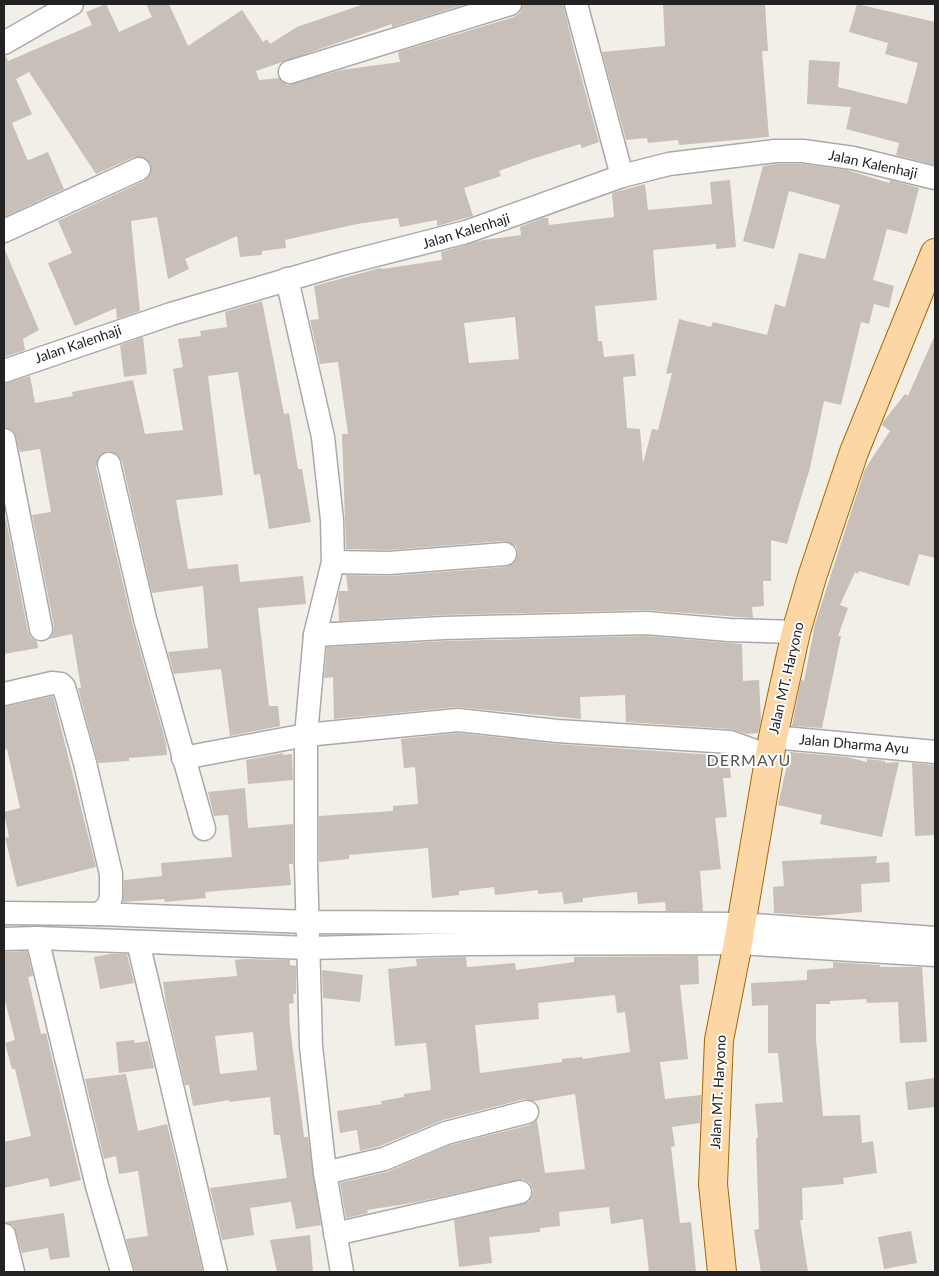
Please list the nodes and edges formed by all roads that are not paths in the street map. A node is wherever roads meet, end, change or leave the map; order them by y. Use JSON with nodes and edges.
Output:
{"nodes":[{"id":1,"x":72,"y":4,"type":"edge"},
{"id":2,"x":510,"y":4,"type":"edge"},
{"id":3,"x":576,"y":4,"type":"edge"},
{"id":4,"x":4,"y":43,"type":"edge"},
{"id":5,"x":290,"y":72,"type":"dead end"},
{"id":6,"x":139,"y":169,"type":"dead end"},
{"id":7,"x":622,"y":176,"type":"junction"},
{"id":8,"x":935,"y":178,"type":"edge"},
{"id":9,"x":4,"y":231,"type":"edge"},
{"id":10,"x":935,"y":253,"type":"edge"},
{"id":11,"x":287,"y":279,"type":"junction"},
{"id":12,"x":4,"y":371,"type":"edge"},
{"id":13,"x":4,"y":440,"type":"edge"},
{"id":14,"x":109,"y":464,"type":"dead end"},
{"id":15,"x":505,"y":554,"type":"dead end"},
{"id":16,"x":333,"y":562,"type":"junction"},
{"id":17,"x":41,"y":629,"type":"dead end"},
{"id":18,"x":796,"y":632,"type":"junction"},
{"id":19,"x":315,"y":635,"type":"junction"},
{"id":20,"x":4,"y":694,"type":"edge"},
{"id":21,"x":306,"y":735,"type":"junction"},
{"id":22,"x":771,"y":747,"type":"junction"},
{"id":23,"x":935,"y":752,"type":"edge"},
{"id":24,"x":183,"y":758,"type":"junction"},
{"id":25,"x":204,"y":829,"type":"dead end"},
{"id":26,"x":4,"y":913,"type":"edge"},
{"id":27,"x":99,"y":914,"type":"junction"},
{"id":28,"x":308,"y":922,"type":"junction"},
{"id":29,"x":740,"y":934,"type":"junction"},
{"id":30,"x":37,"y":938,"type":"junction"},
{"id":31,"x":935,"y":938,"type":"edge"},
{"id":32,"x":4,"y":939,"type":"edge"},
{"id":33,"x":138,"y":942,"type":"junction"},
{"id":34,"x":309,"y":948,"type":"junction"},
{"id":35,"x":935,"y":955,"type":"edge"},
{"id":36,"x":527,"y":1112,"type":"dead end"},
{"id":37,"x":325,"y":1173,"type":"junction"},
{"id":38,"x":520,"y":1192,"type":"dead end"},
{"id":39,"x":335,"y":1234,"type":"junction"},
{"id":40,"x":4,"y":1235,"type":"edge"},
{"id":41,"x":13,"y":1272,"type":"edge"},
{"id":42,"x":122,"y":1272,"type":"edge"},
{"id":43,"x":216,"y":1272,"type":"edge"},
{"id":44,"x":342,"y":1272,"type":"edge"},
{"id":45,"x":722,"y":1272,"type":"edge"}],
"edges":[{"from":1,"to":4,"type":"street"},
{"from":2,"to":5,"type":"street"},
{"from":3,"to":7,"type":"street"},
{"from":6,"to":9,"type":"street"},
{"from":7,"to":8,"type":"street","name":"Jalan Kalenhaji"},
{"from":7,"to":11,"type":"street","name":"Jalan Kalenhaji"},
{"from":10,"to":18,"type":"main road","name":"Jalan MT. Haryono"},
{"from":11,"to":12,"type":"street","name":"Jalan Kalenhaji"},
{"from":11,"to":16,"type":"street"},
{"from":13,"to":17,"type":"street"},
{"from":14,"to":24,"type":"street"},
{"from":15,"to":16,"type":"street"},
{"from":16,"to":19,"type":"street"},
{"from":18,"to":19,"type":"street"},
{"from":18,"to":22,"type":"main road","name":"Jalan MT. Haryono"},
{"from":19,"to":21,"type":"street"},
{"from":20,"to":27,"type":"street"},
{"from":21,"to":22,"type":"street","name":"Jalan Dharma Ayu"},
{"from":21,"to":24,"type":"street","name":"Jalan Dharma Ayu"},
{"from":21,"to":28,"type":"street"},
{"from":22,"to":23,"type":"street","name":"Jalan Dharma Ayu"},
{"from":22,"to":29,"type":"main road","name":"Jalan MT. Haryono"},
{"from":24,"to":25,"type":"street"},
{"from":26,"to":27,"type":"street"},
{"from":27,"to":28,"type":"street"},
{"from":28,"to":29,"type":"street"},
{"from":28,"to":34,"type":"street"},
{"from":29,"to":31,"type":"street"},
{"from":29,"to":34,"type":"street"},
{"from":29,"to":35,"type":"street"},
{"from":29,"to":45,"type":"main road","name":"Jalan MT. Haryono"},
{"from":30,"to":32,"type":"street"},
{"from":30,"to":33,"type":"street"},
{"from":30,"to":42,"type":"street"},
{"from":33,"to":34,"type":"street"},
{"from":33,"to":43,"type":"street"},
{"from":34,"to":37,"type":"street"},
{"from":36,"to":37,"type":"street"},
{"from":37,"to":39,"type":"street"},
{"from":38,"to":39,"type":"street"},
{"from":39,"to":44,"type":"street"},
{"from":40,"to":41,"type":"street"}]}
